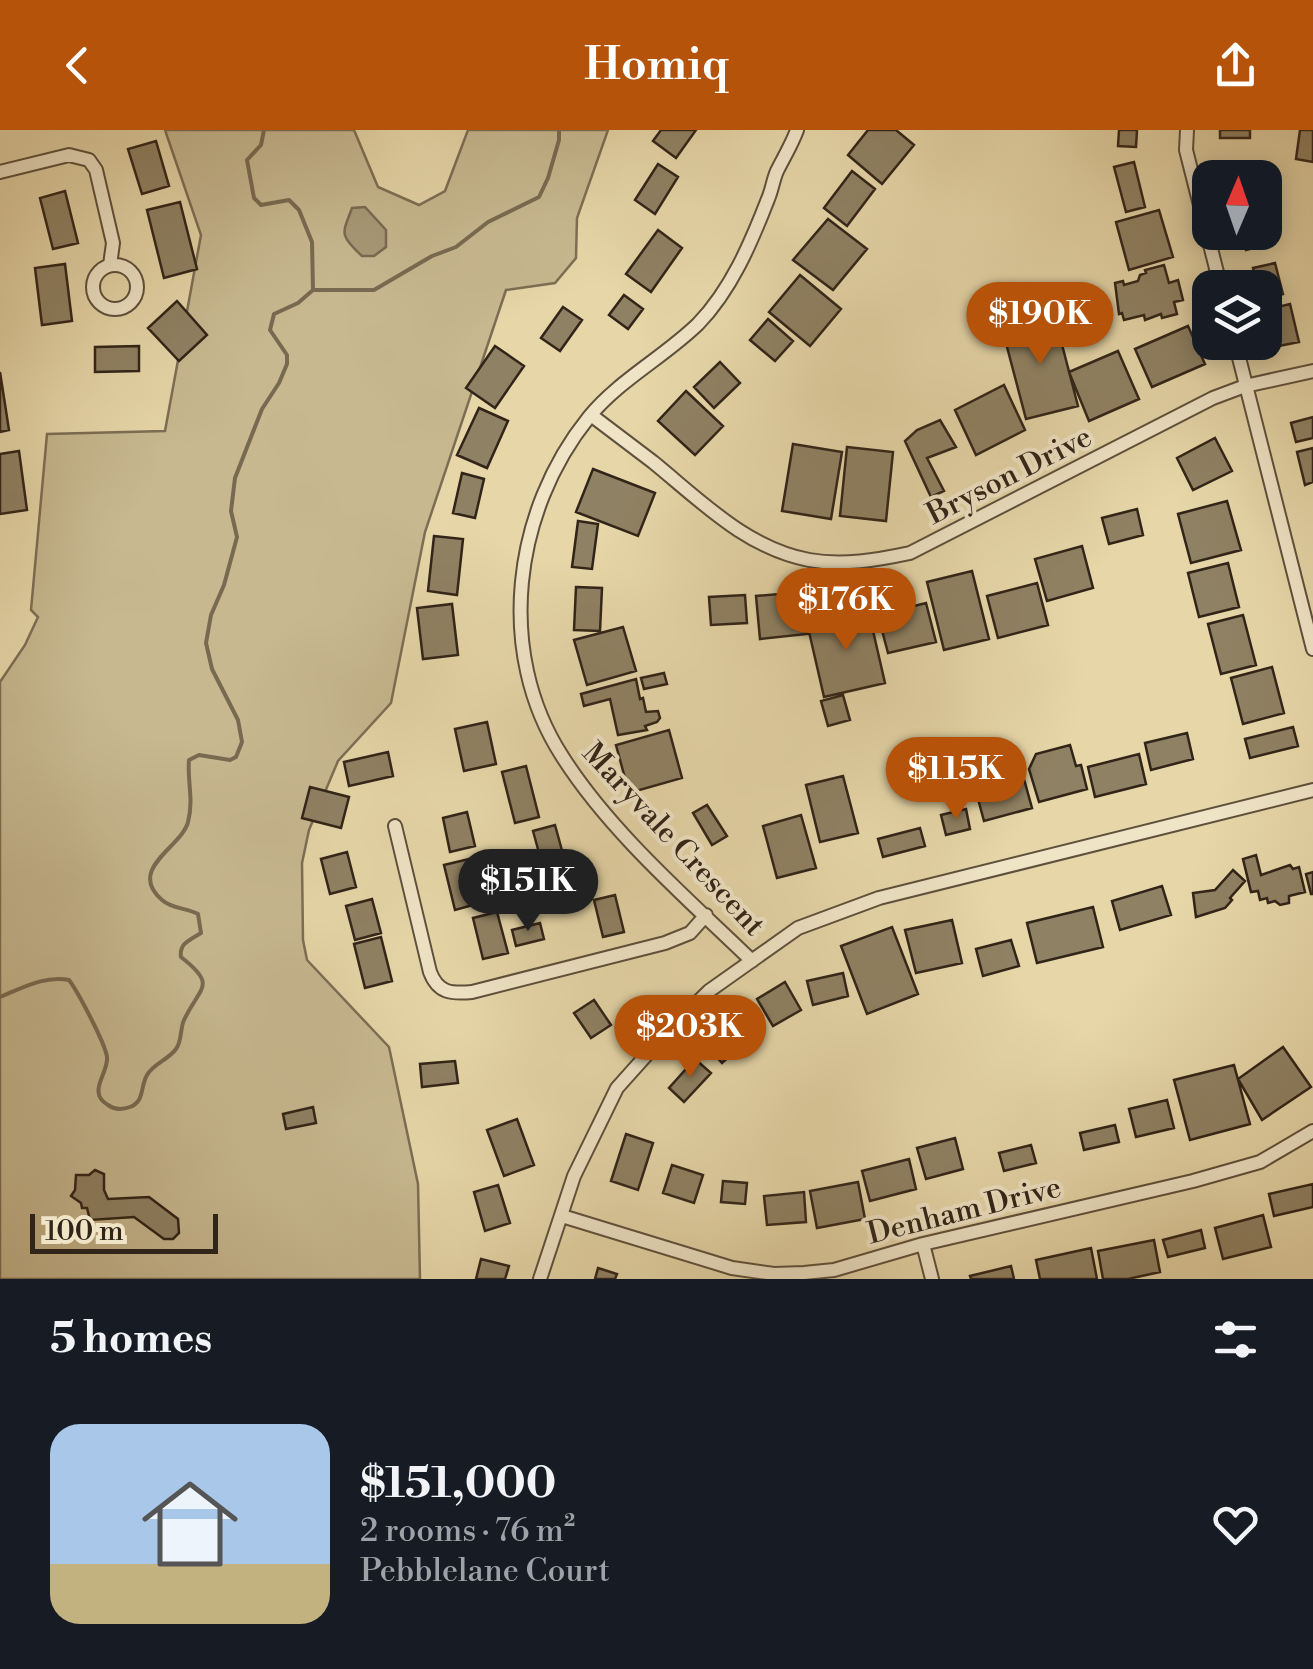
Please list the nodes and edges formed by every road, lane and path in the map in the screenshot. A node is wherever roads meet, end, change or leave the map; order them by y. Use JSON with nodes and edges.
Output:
{"nodes":[{"id":1,"x":797,"y":130,"type":"edge"},
{"id":2,"x":1187,"y":130,"type":"edge"},
{"id":3,"x":0,"y":172,"type":"edge"},
{"id":4,"x":110,"y":265,"type":"dead end"},
{"id":5,"x":1216,"y":270,"type":"edge"},
{"id":6,"x":1239,"y":360,"type":"edge"},
{"id":7,"x":1313,"y":371,"type":"edge"},
{"id":8,"x":1246,"y":386,"type":"junction"},
{"id":9,"x":591,"y":414,"type":"junction"},
{"id":10,"x":1313,"y":649,"type":"edge"},
{"id":11,"x":1313,"y":790,"type":"edge"},
{"id":12,"x":395,"y":826,"type":"dead end"},
{"id":13,"x":706,"y":915,"type":"junction"},
{"id":14,"x":752,"y":961,"type":"junction"},
{"id":15,"x":1313,"y":1132,"type":"edge"},
{"id":16,"x":562,"y":1216,"type":"junction"},
{"id":17,"x":923,"y":1244,"type":"junction"},
{"id":18,"x":540,"y":1279,"type":"edge"},
{"id":19,"x":932,"y":1279,"type":"edge"}],
"edges":[{"from":1,"to":9,"type":"street","name":"Maryvale Crescent"},
{"from":2,"to":5,"type":"street"},
{"from":3,"to":4,"type":"street"},
{"from":6,"to":8,"type":"street"},
{"from":7,"to":8,"type":"street","name":"Bryson Drive"},
{"from":8,"to":9,"type":"street","name":"Bryson Drive"},
{"from":8,"to":10,"type":"street"},
{"from":9,"to":13,"type":"street","name":"Maryvale Crescent"},
{"from":11,"to":14,"type":"street"},
{"from":12,"to":13,"type":"street"},
{"from":13,"to":14,"type":"street","name":"Maryvale Crescent"},
{"from":14,"to":16,"type":"street"},
{"from":15,"to":17,"type":"street","name":"Denham Drive"},
{"from":16,"to":17,"type":"street","name":"Denham Drive"},
{"from":16,"to":18,"type":"street"},
{"from":17,"to":19,"type":"street"}]}
